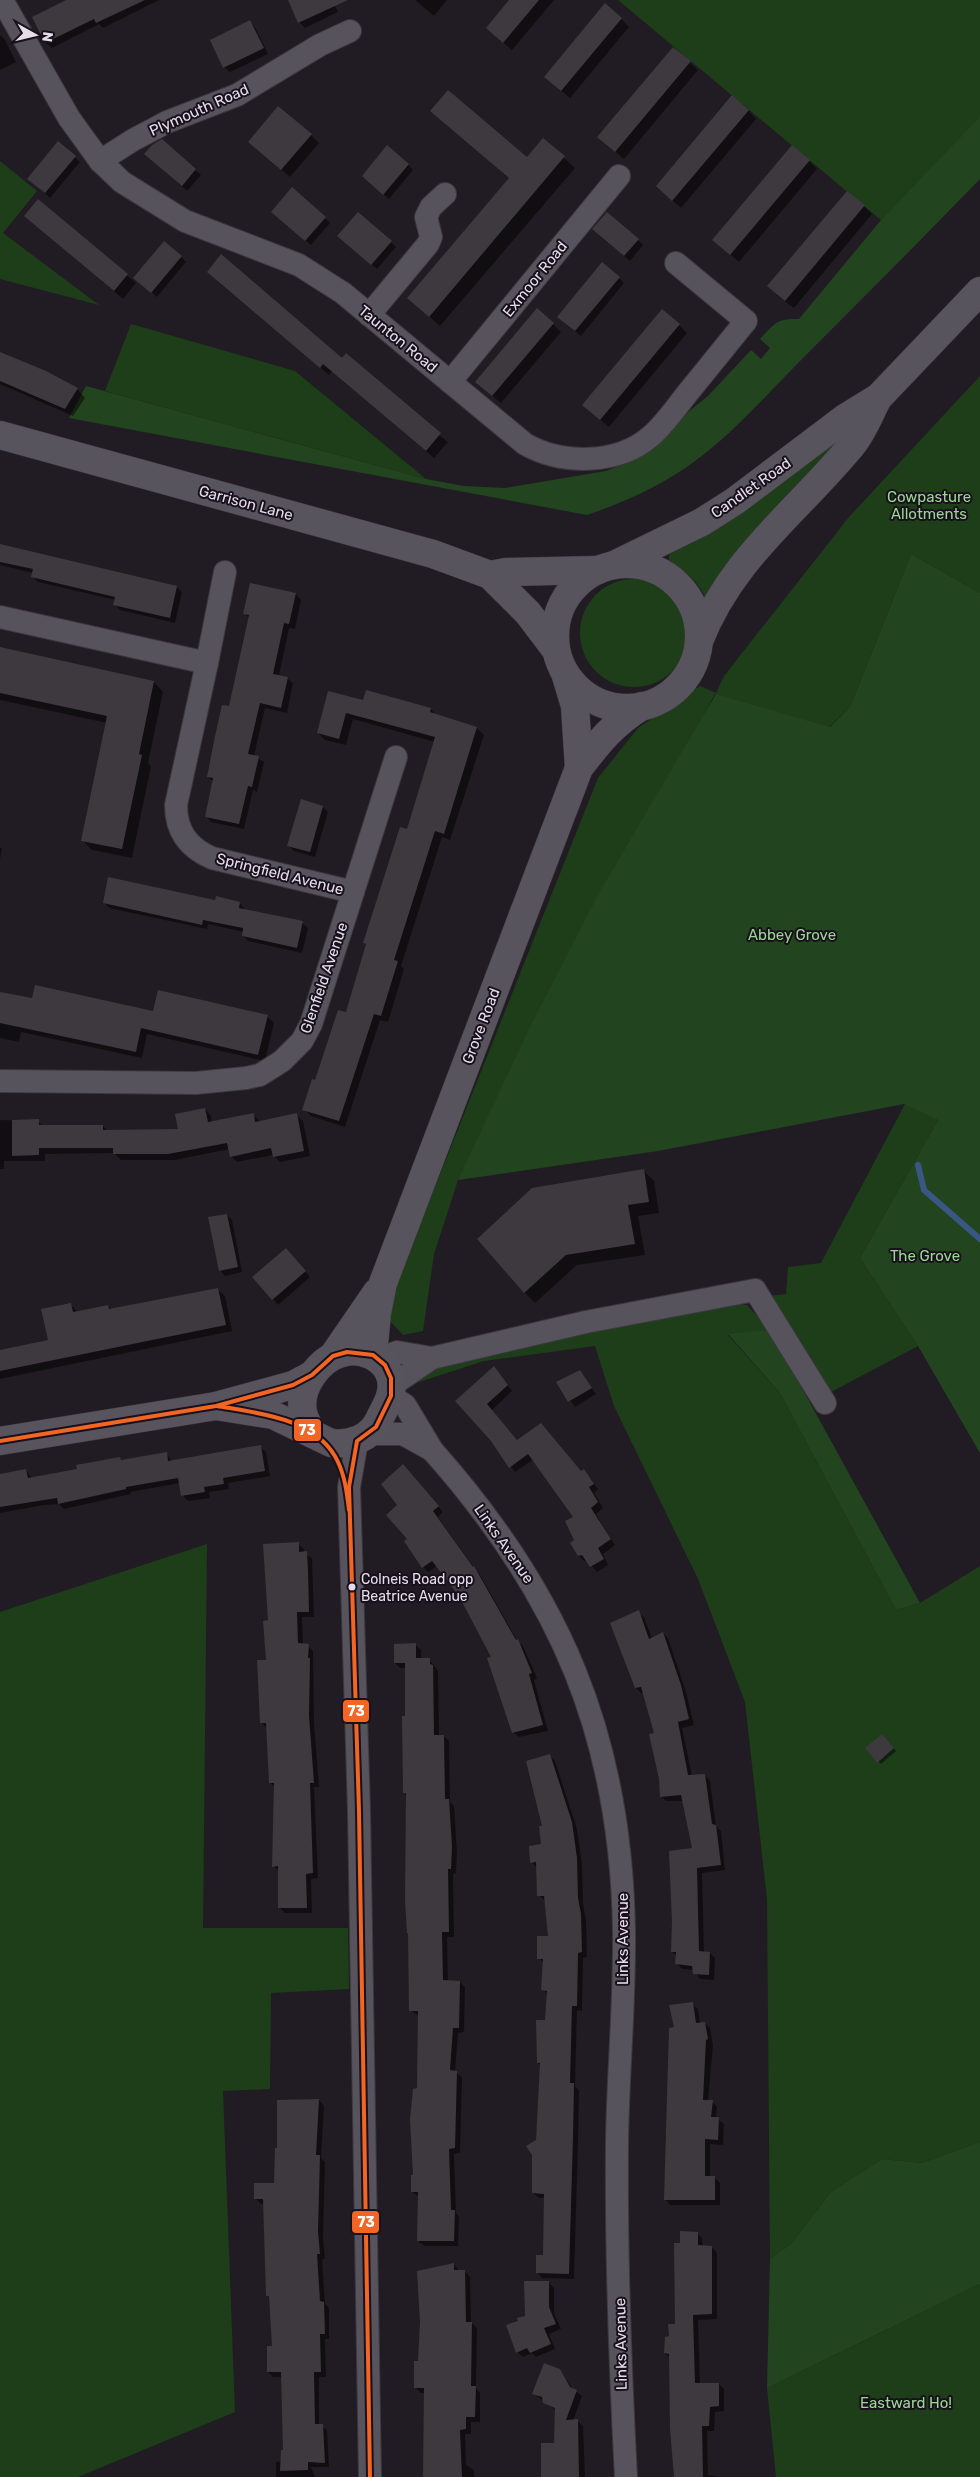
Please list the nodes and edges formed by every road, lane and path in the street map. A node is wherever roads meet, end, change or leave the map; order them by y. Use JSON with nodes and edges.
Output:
{"nodes":[{"id":1,"x":1,"y":0,"type":"edge"},
{"id":2,"x":350,"y":31,"type":"dead end"},
{"id":3,"x":100,"y":161,"type":"junction"},
{"id":4,"x":619,"y":176,"type":"dead end"},
{"id":5,"x":445,"y":194,"type":"dead end"},
{"id":6,"x":676,"y":263,"type":"dead end"},
{"id":7,"x":980,"y":291,"type":"edge"},
{"id":8,"x":370,"y":315,"type":"junction"},
{"id":9,"x":450,"y":382,"type":"junction"},
{"id":10,"x":879,"y":397,"type":"junction"},
{"id":11,"x":0,"y":435,"type":"edge"},
{"id":12,"x":606,"y":567,"type":"junction"},
{"id":13,"x":225,"y":572,"type":"dead end"},
{"id":14,"x":490,"y":575,"type":"junction"},
{"id":15,"x":0,"y":617,"type":"edge"},
{"id":16,"x":698,"y":644,"type":"junction"},
{"id":17,"x":208,"y":662,"type":"junction"},
{"id":18,"x":561,"y":662,"type":"junction"},
{"id":19,"x":642,"y":706,"type":"junction"},
{"id":20,"x":396,"y":757,"type":"dead end"},
{"id":21,"x":580,"y":768,"type":"junction"},
{"id":22,"x":353,"y":892,"type":"junction"},
{"id":23,"x":0,"y":1081,"type":"edge"},
{"id":24,"x":383,"y":1283,"type":"junction"},
{"id":25,"x":333,"y":1356,"type":"junction"},
{"id":26,"x":376,"y":1357,"type":"junction"},
{"id":27,"x":432,"y":1358,"type":"junction"},
{"id":28,"x":312,"y":1375,"type":"junction"},
{"id":29,"x":391,"y":1391,"type":"junction"},
{"id":30,"x":825,"y":1403,"type":"dead end"},
{"id":31,"x":216,"y":1406,"type":"junction"},
{"id":32,"x":316,"y":1435,"type":"junction"},
{"id":33,"x":363,"y":1438,"type":"junction"},
{"id":34,"x":0,"y":1442,"type":"edge"},
{"id":35,"x":432,"y":1450,"type":"junction"},
{"id":36,"x":348,"y":1487,"type":"junction"},
{"id":37,"x":370,"y":2477,"type":"edge"},
{"id":38,"x":626,"y":2477,"type":"edge"}],
"edges":[{"from":1,"to":3,"type":"street","name":"Taunton Road"},
{"from":2,"to":3,"type":"street","name":"Plymouth Road"},
{"from":3,"to":8,"type":"street","name":"Taunton Road"},
{"from":4,"to":9,"type":"street","name":"Exmoor Road"},
{"from":5,"to":8,"type":"street"},
{"from":6,"to":9,"type":"street","name":"Taunton Road"},
{"from":7,"to":10,"type":"main road","name":"Candlet Road"},
{"from":8,"to":9,"type":"street","name":"Taunton Road"},
{"from":10,"to":12,"type":"main road","name":"Candlet Road"},
{"from":10,"to":16,"type":"main road","name":"Candlet Road"},
{"from":11,"to":14,"type":"main road","name":"Garrison Lane"},
{"from":12,"to":14,"type":"main road","name":"Garrison Lane"},
{"from":12,"to":16,"type":"main road"},
{"from":12,"to":18,"type":"main road"},
{"from":13,"to":17,"type":"street","name":"Springfield Avenue"},
{"from":14,"to":18,"type":"main road","name":"Garrison Lane"},
{"from":15,"to":17,"type":"street"},
{"from":16,"to":19,"type":"main road"},
{"from":17,"to":22,"type":"street","name":"Springfield Avenue"},
{"from":18,"to":19,"type":"main road"},
{"from":18,"to":21,"type":"main road","name":"Grove Road"},
{"from":19,"to":21,"type":"main road","name":"Grove Road"},
{"from":20,"to":22,"type":"street","name":"Glenfield Avenue"},
{"from":21,"to":24,"type":"main road","name":"Grove Road"},
{"from":22,"to":23,"type":"street","name":"Glenfield Avenue"},
{"from":24,"to":25,"type":"main road","name":"Grove Road"},
{"from":24,"to":26,"type":"main road","name":"Grove Road"},
{"from":25,"to":26,"type":"main road"},
{"from":25,"to":28,"type":"main road"},
{"from":26,"to":27,"type":"street"},
{"from":26,"to":29,"type":"main road"},
{"from":27,"to":29,"type":"street"},
{"from":27,"to":30,"type":"street"},
{"from":28,"to":31,"type":"main road"},
{"from":28,"to":32,"type":"main road"},
{"from":29,"to":33,"type":"main road"},
{"from":29,"to":35,"type":"street","name":"Links Avenue"},
{"from":31,"to":32,"type":"main road"},
{"from":31,"to":34,"type":"main road"},
{"from":32,"to":33,"type":"main road"},
{"from":32,"to":36,"type":"street"},
{"from":33,"to":35,"type":"street","name":"Links Avenue"},
{"from":33,"to":36,"type":"street"},
{"from":35,"to":38,"type":"street","name":"Links Avenue"},
{"from":36,"to":37,"type":"street"}]}
